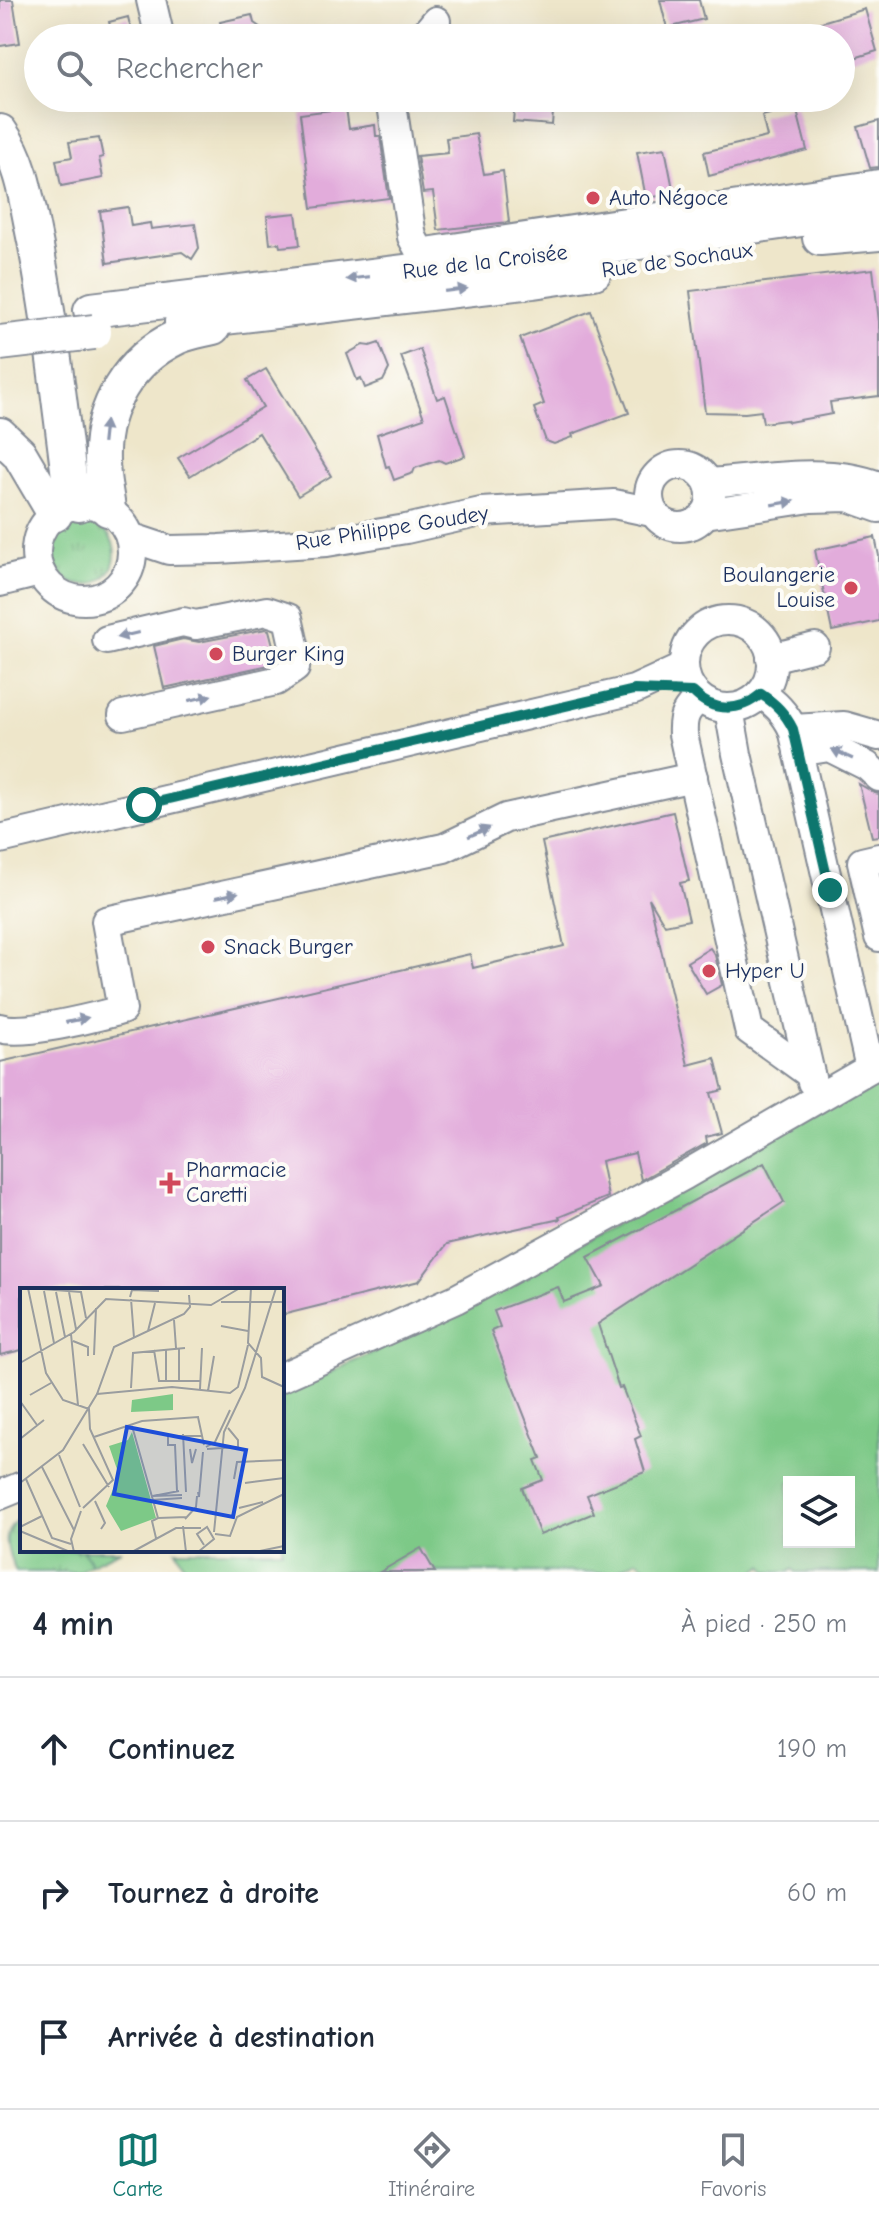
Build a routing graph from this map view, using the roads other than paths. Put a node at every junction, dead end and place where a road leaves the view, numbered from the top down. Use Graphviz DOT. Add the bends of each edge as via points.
graph roads {
  1 [pos="151,0"];
  2 [pos="157,24"];
  3 [pos="393,112"];
  4 [pos="0,132"];
  5 [pos="879,184"];
  6 [pos="879,208"];
  7 [pos="879,233"];
  8 [pos="267,313"];
  9 [pos="0,321"];
  10 [pos="92,321"];
  11 [pos="0,343"];
  12 [pos="0,435"];
  13 [pos="709,483"];
  14 [pos="879,486"];
  15 [pos="651,500"];
  16 [pos="879,508"];
  17 [pos="80,509"];
  18 [pos="705,514"];
  19 [pos="130,537"];
  20 [pos="169,550"];
  21 [pos="38,561"];
  22 [pos="0,566"];
  23 [pos="129,571"];
  24 [pos="0,582"];
  25 [pos="107,640"];
  26 [pos="815,647"];
  27 [pos="771,658"];
  28 [pos="692,685"];
  29 [pos="761,694"];
  30 [pos="729,709"];
  31 [pos="123,715"];
  32 [pos="879,736"];
  33 [pos="796,740"];
  34 [pos="693,777"];
  35 [pos="879,777"];
  36 [pos="0,839"];
  37 [pos="820,847"];
  38 [pos="871,860"];
  39 [pos="879,937"];
  40 [pos="0,1028"];
  41 [pos="875,1066"];
  42 [pos="813,1086"];
  43 [pos="284,1376"];
  44 [pos="20,1487"];
  45 [pos="0,1495"];
  1 -- 2 [label="street"];
  3 -- 5 [label="street" via="412,237 426,252"];
  4 -- 17 [label="main road" via="24,185 69,477"];
  6 -- 10 [label="main road, Rue de la Croisée, one-way"];
  8 -- 7 [label="main road, Rue de Sochaux, one-way"];
  8 -- 10 [label="main road, Rue de Sochaux"];
  17 -- 8 [label="main road, one-way" via="102,460 105,419 124,380 146,356 179,336"];
  9 -- 10 [label="main road"];
  10 -- 11 [label="main road, bridge"];
  12 -- 17 [label="main road"];
  13 -- 14 [label="street" via="837,476"];
  13 -- 15 [label="street" via="691,467 671,466 654,478"];
  13 -- 18 [label="street"];
  15 -- 18 [label="street" via="663,523 678,528"];
  15 -- 20 [label="street, Rue Philippe Goudey" via="481,512 327,542"];
  18 -- 16 [label="street, one-way" via="811,498 848,497"];
  17 -- 19 [label="street" via="125,526"];
  17 -- 21 [label="street" via="45,524 38,536"];
  19 -- 20 [label="street, Rue Philippe Goudey"];
  19 -- 23 [label="street"];
  20 -- 23 [label="street, Rue Philippe Goudey"];
  21 -- 22 [label="street"];
  21 -- 23 [label="street" via="49,585 76,600 107,595"];
  21 -- 24 [label="street"];
  31 -- 25 [label="street, one-way" via="276,681 295,668 296,654 288,618 267,611 196,625 183,622"];
  26 -- 27 [label="street"];
  27 -- 28 [label="street" via="763,638 751,627 722,620 691,639 686,650"];
  27 -- 29 [label="street"];
  28 -- 30 [label="street" via="716,707"];
  28 -- 34 [label="street" via="682,718"];
  28 -- 36 [label="street" via="634,690"];
  29 -- 30 [label="street"];
  29 -- 33 [label="street" via="786,714"];
  30 -- 42 [label="street"];
  32 -- 33 [label="street" via="844,726"];
  35 -- 33 [label="street, one-way" via="829,747"];
  33 -- 37 [label="street"];
  40 -- 34 [label="street, one-way" via="73,1022 122,1010 106,921 444,848 506,818"];
  34 -- 42 [label="street" via="749,1030"];
  37 -- 38 [label="street" via="841,859"];
  37 -- 41 [label="street"];
  38 -- 39 [label="street"];
  41 -- 42 [label="street"];
  42 -- 43 [label="street" via="685,1175 456,1299"];
  44 -- 45 [label="street"];
}
